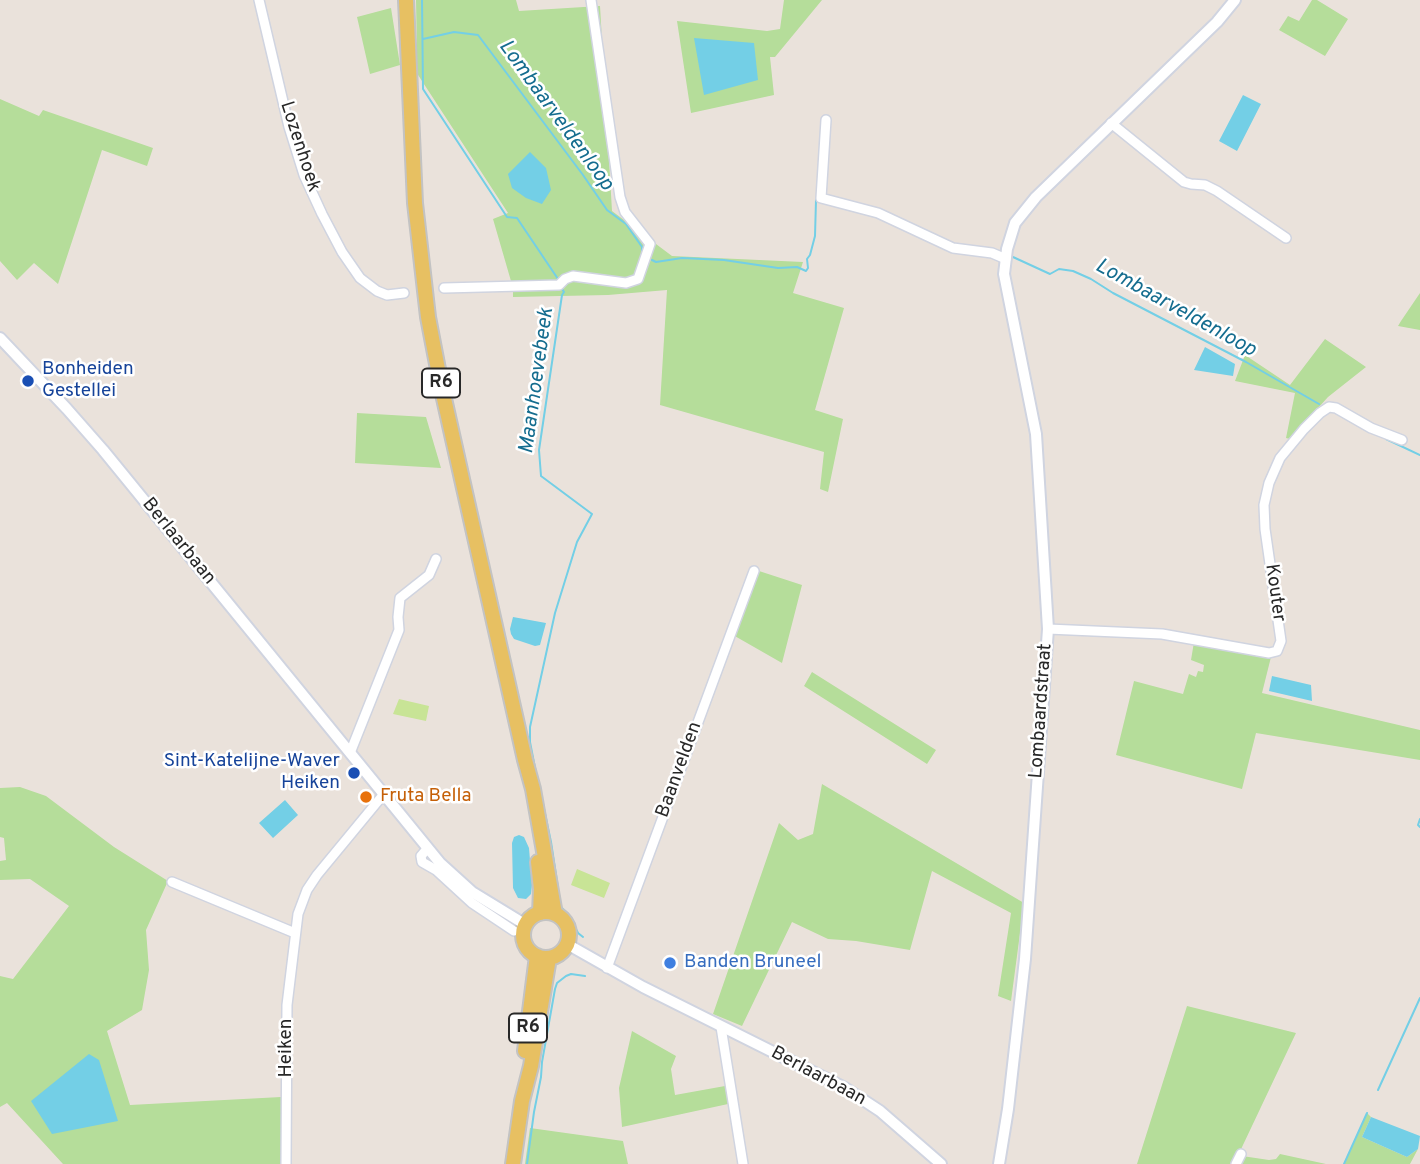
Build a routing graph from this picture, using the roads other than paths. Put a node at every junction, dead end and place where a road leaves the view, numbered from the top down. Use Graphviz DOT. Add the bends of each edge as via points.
graph roads {
  1 [pos="259,0"];
  2 [pos="406,0"];
  3 [pos="591,0"];
  4 [pos="1232,2"];
  5 [pos="826,120"];
  6 [pos="1111,123"];
  7 [pos="1286,238"];
  8 [pos="1006,259"];
  9 [pos="444,288"];
  10 [pos="404,293"];
  11 [pos="3,346"];
  12 [pos="1402,440"];
  13 [pos="436,559"];
  14 [pos="754,571"];
  15 [pos="1048,629"];
  16 [pos="350,753"];
  17 [pos="383,795"];
  18 [pos="172,882"];
  19 [pos="548,914"];
  20 [pos="520,928"];
  21 [pos="295,933"];
  22 [pos="567,944"];
  23 [pos="543,957"];
  24 [pos="607,968"];
  25 [pos="721,1027"];
  26 [pos="1241,1154"];
  27 [pos="286,1164"];
  28 [pos="513,1164"];
  29 [pos="743,1164"];
  30 [pos="941,1164"];
  31 [pos="999,1164"];
  32 [pos="1236,1164"];
  1 -- 10 [label="street, Lozenhoek" via="289,127 322,214 360,278 387,295"];
  2 -- 19 [label="main road, R6" via="411,151 428,317 533,789"];
  3 -- 9 [label="street" via="620,197 625,212 650,244 638,279 626,283 573,276 559,285"];
  4 -- 6 [label="street, Lombaardstraat" via="1217,22"];
  5 -- 8 [label="street" via="821,198 878,213 953,248"];
  6 -- 7 [label="street" via="1184,182 1206,184"];
  6 -- 8 [label="street, Lombaardstraat" via="1015,223"];
  8 -- 15 [label="street, Lombaardstraat" via="1004,274 1036,434"];
  11 -- 16 [label="street, Berlaarbaan" via="104,451"];
  12 -- 15 [label="street, Kouter" via="1329,407 1280,458 1264,505 1281,642 1277,651 1162,635"];
  13 -- 16 [label="street" via="429,575 400,598 399,630"];
  14 -- 24 [label="street, Baanvelden"];
  15 -- 31 [label="street, Lombaardstraat" via="1025,959"];
  16 -- 17 [label="street, Berlaarbaan"];
  17 -- 20 [label="street, Berlaarbaan" via="447,871"];
  17 -- 21 [label="street, Heiken" via="307,890"];
  18 -- 21 [label="street"];
  19 -- 20 [label="main road" via="530,918"];
  19 -- 22 [label="main road, R6" via="567,926"];
  20 -- 23 [label="main road" via="530,951"];
  21 -- 27 [label="street, Heiken" via="288,1005"];
  22 -- 23 [label="main road" via="560,954"];
  22 -- 24 [label="street, Berlaarbaan"];
  23 -- 28 [label="main road, R6" via="533,1054"];
  24 -- 25 [label="street, Berlaarbaan"];
  25 -- 29 [label="street"];
  25 -- 30 [label="street, Berlaarbaan" via="845,1088 880,1111"];
  26 -- 32 [label="street"];
}
